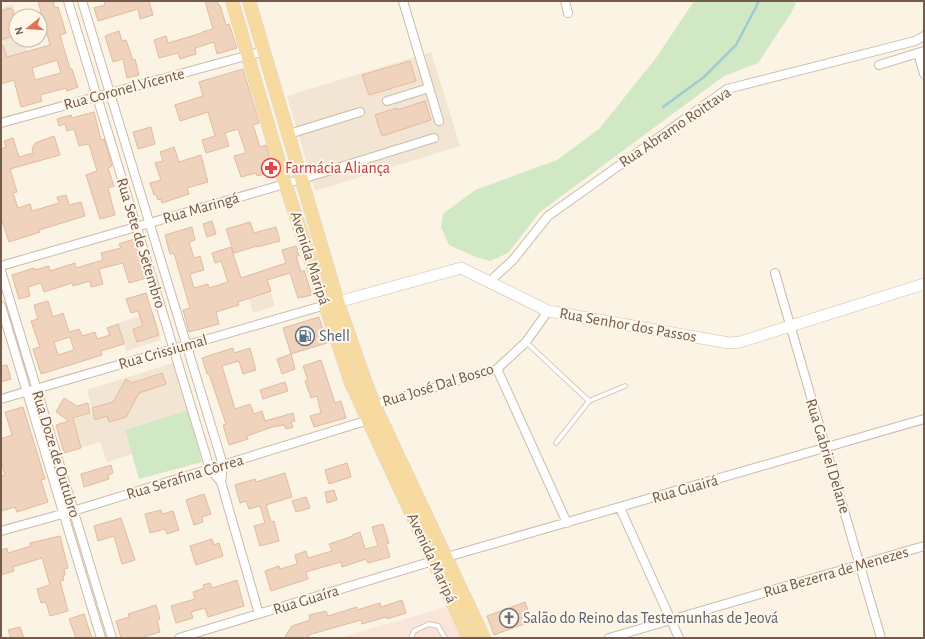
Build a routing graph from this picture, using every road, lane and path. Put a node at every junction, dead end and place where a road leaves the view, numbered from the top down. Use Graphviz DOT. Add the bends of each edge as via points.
graph roads {
  1 [pos="68,1"];
  2 [pos="82,1"];
  3 [pos="232,1"];
  4 [pos="249,1"];
  5 [pos="403,1"];
  6 [pos="565,1"];
  7 [pos="568,12"];
  8 [pos="924,36"];
  9 [pos="264,51"];
  10 [pos="921,52"];
  11 [pos="248,55"];
  12 [pos="879,65"];
  13 [pos="924,74"];
  14 [pos="429,88"];
  15 [pos="110,93"];
  16 [pos="97,97"];
  17 [pos="387,101"];
  18 [pos="360,112"];
  19 [pos="439,121"];
  20 [pos="1,123"];
  21 [pos="289,134"];
  22 [pos="434,138"];
  23 [pos="302,179"];
  24 [pos="286,183"];
  25 [pos="149,223"];
  26 [pos="136,227"];
  27 [pos="1,266"];
  28 [pos="1,271"];
  29 [pos="775,273"];
  30 [pos="489,282"];
  31 [pos="924,284"];
  32 [pos="332,303"];
  33 [pos="1,306"];
  34 [pos="548,310"];
  35 [pos="789,325"];
  36 [pos="526,342"];
  37 [pos="187,345"];
  38 [pos="173,349"];
  39 [pos="496,369"];
  40 [pos="625,386"];
  41 [pos="37,389"];
  42 [pos="27,391"];
  43 [pos="1,399"];
  44 [pos="589,401"];
  45 [pos="374,418"];
  46 [pos="924,419"];
  47 [pos="556,443"];
  48 [pos="825,448"];
  49 [pos="223,464"];
  50 [pos="210,469"];
  51 [pos="221,482"];
  52 [pos="620,508"];
  53 [pos="73,511"];
  54 [pos="63,514"];
  55 [pos="567,522"];
  56 [pos="1,531"];
  57 [pos="924,546"];
  58 [pos="439,559"];
  59 [pos="861,566"];
  60 [pos="259,614"];
  61 [pos="670,620"];
  62 [pos="101,638"];
  63 [pos="112,638"];
  64 [pos="179,638"];
  65 [pos="411,638"];
  66 [pos="445,638"];
  67 [pos="469,638"];
  68 [pos="484,638"];
  69 [pos="609,638"];
  70 [pos="679,638"];
  71 [pos="881,638"];
  1 -- 16 [label="street, Rua Sete de Setembro"];
  2 -- 15 [label="street, Rua Sete de Setembro"];
  3 -- 11 [label="main road, Avenida Maripá"];
  4 -- 9 [label="main road, Avenida Maripá"];
  5 -- 14 [label="street"];
  6 -- 7 [label="street"];
  8 -- 30 [label="street, Rua Abramo Roittava" via="915,41 726,89 548,216 513,260"];
  9 -- 11 [label="main road" via="258,57"];
  9 -- 21 [label="main road, Avenida Maripá"];
  10 -- 12 [label="street"];
  10 -- 13 [label="street"];
  11 -- 15 [label="street, Rua Coronel Vicente"];
  11 -- 24 [label="main road, Avenida Maripá"];
  14 -- 17 [label="street"];
  14 -- 19 [label="street"];
  15 -- 16 [label="street, Rua Coronel Vicente"];
  15 -- 25 [label="street, Rua Sete de Setembro"];
  16 -- 20 [label="street, Rua Coronel Vicente"];
  16 -- 26 [label="street, Rua Sete de Setembro"];
  18 -- 21 [label="street"];
  21 -- 23 [label="main road, Avenida Maripá"];
  22 -- 23 [label="street"];
  23 -- 24 [label="main road" via="290,187"];
  23 -- 32 [label="main road, Avenida Maripá"];
  24 -- 25 [label="street, Rua Maringá"];
  24 -- 32 [label="main road, Avenida Maripá"];
  25 -- 26 [label="street, Rua Maringá"];
  25 -- 37 [label="street, Rua Sete de Setembro"];
  26 -- 27 [label="street, Rua Maringá"];
  26 -- 38 [label="street, Rua Sete de Setembro"];
  28 -- 41 [label="street, Rua Doze de Outubro"];
  29 -- 35 [label="street, Rua Gabriel Delane"];
  30 -- 32 [label="street, Rua Senhor dos Passos" via="461,268"];
  30 -- 34 [label="street, Rua Senhor dos Passos"];
  31 -- 35 [label="street, Rua Senhor dos Passos"];
  32 -- 37 [label="street, Rua Crissiumal"];
  32 -- 45 [label="main road, Avenida Maripá" via="364,378"];
  33 -- 42 [label="street"];
  34 -- 35 [label="street, Rua Senhor dos Passos" via="729,343 740,342"];
  34 -- 36 [label="street, Rua José Dal Bosco"];
  35 -- 48 [label="street, Rua Gabriel Delane"];
  36 -- 39 [label="street, Rua José Dal Bosco"];
  36 -- 44 [label="lane"];
  37 -- 38 [label="street, Rua Crissiumal"];
  37 -- 49 [label="street, Rua Sete de Setembro"];
  38 -- 41 [label="street, Rua Crissiumal"];
  38 -- 50 [label="street, Rua Sete de Setembro"];
  39 -- 45 [label="street, Rua José Dal Bosco"];
  39 -- 55 [label="street"];
  40 -- 44 [label="lane"];
  41 -- 42 [label="street, Rua Crissiumal"];
  41 -- 53 [label="street, Rua Doze de Outubro"];
  42 -- 43 [label="street, Rua Crissiumal"];
  42 -- 54 [label="street"];
  44 -- 47 [label="lane"];
  45 -- 49 [label="street, Rua Serafina Côrrea"];
  45 -- 58 [label="main road, Avenida Maripá"];
  46 -- 48 [label="street, Rua Guairá"];
  48 -- 52 [label="street, Rua Guairá"];
  48 -- 59 [label="street, Rua Gabriel Delane"];
  49 -- 50 [label="street, Rua Serafina Côrrea"];
  49 -- 51 [label="street, Rua Sete de Setembro"];
  50 -- 51 [label="street, Rua Sete de Setembro"];
  50 -- 53 [label="street, Rua Serafina Côrrea"];
  51 -- 60 [label="street, Rua Sete de Setembro"];
  52 -- 55 [label="street, Rua Guairá"];
  52 -- 61 [label="street"];
  53 -- 54 [label="street, Rua Serafina Côrrea"];
  53 -- 63 [label="street, Rua Doze de Outubro"];
  54 -- 56 [label="street, Rua Serafina Côrrea"];
  54 -- 62 [label="street"];
  55 -- 58 [label="street, Rua Guairá"];
  57 -- 59 [label="street, Rua Bezerra de Menezes"];
  58 -- 60 [label="street, Rua Guaíra"];
  58 -- 67 [label="main road, Avenida Maripá"];
  58 -- 68 [label="main road, Avenida Maripá"];
  59 -- 61 [label="street, Rua Bezerra de Menezes"];
  59 -- 71 [label="street, Rua Gabriel Delane"];
  60 -- 64 [label="street, Rua Guaíra"];
  61 -- 69 [label="street, Rua Bezerra de Menezes"];
  61 -- 70 [label="street"];
  65 -- 66 [label="lane" via="414,631 428,624 438,626"];
}
